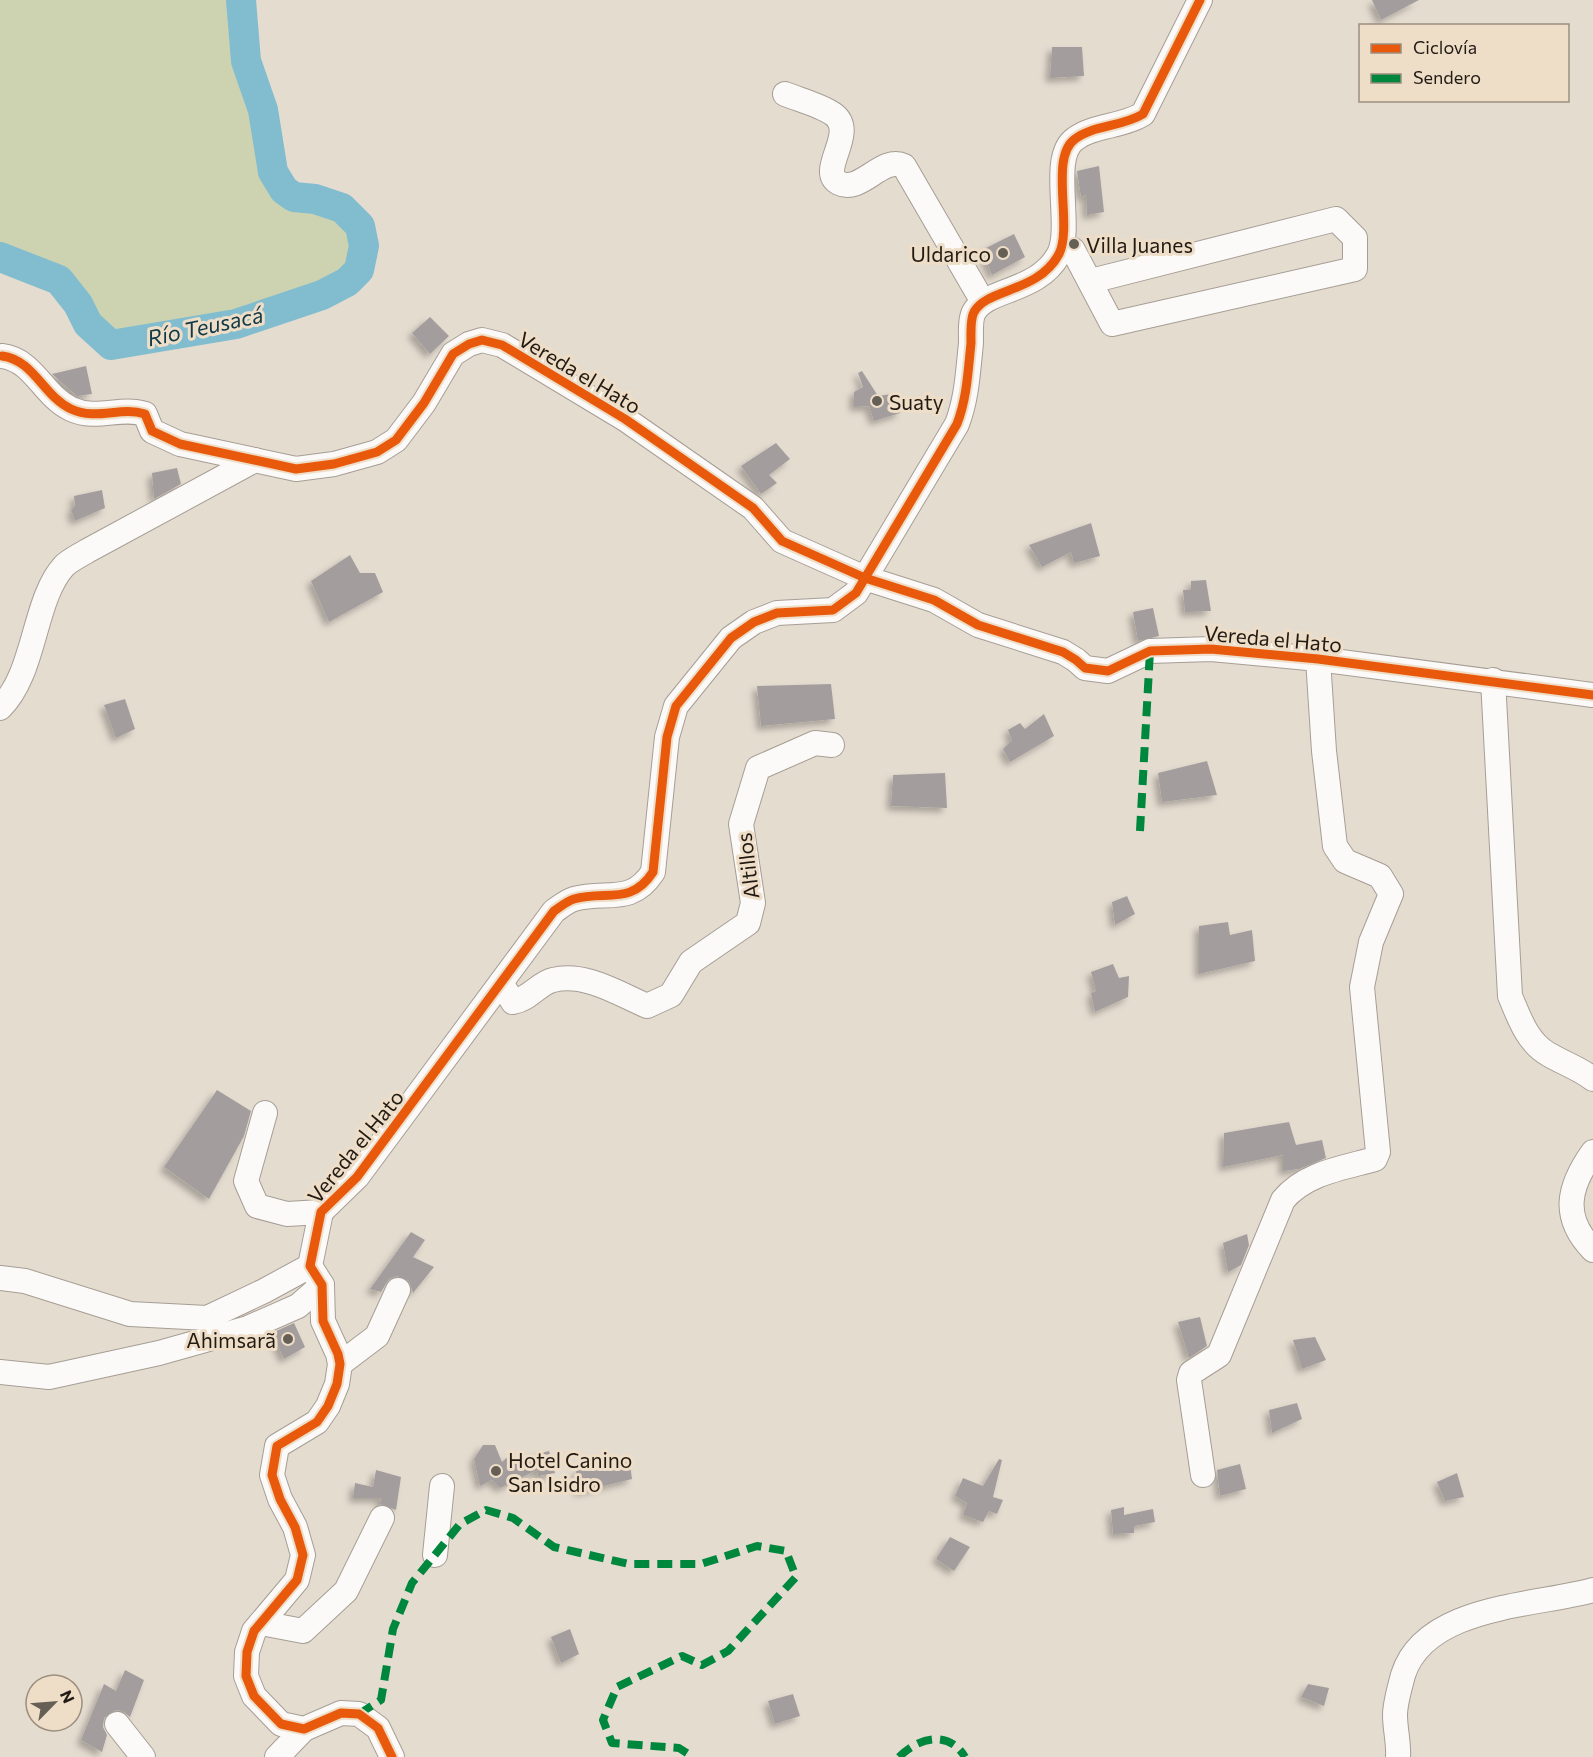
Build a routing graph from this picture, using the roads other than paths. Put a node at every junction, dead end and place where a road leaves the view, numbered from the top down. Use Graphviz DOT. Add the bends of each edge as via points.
graph roads {
  1 [pos="1195,2"];
  2 [pos="785,94"];
  3 [pos="1069,241"];
  4 [pos="1091,281"];
  5 [pos="983,302"];
  6 [pos="2,356"];
  7 [pos="255,460"];
  8 [pos="865,578"];
  9 [pos="1318,659"];
  10 [pos="1493,680"];
  11 [pos="1593,695"];
  12 [pos="0,708"];
  13 [pos="832,745"];
  14 [pos="501,983"];
  15 [pos="1593,1079"];
  16 [pos="265,1113"];
  17 [pos="1593,1152"];
  18 [pos="321,1212"];
  19 [pos="1593,1250"];
  20 [pos="316,1275"];
  21 [pos="0,1278"];
  22 [pos="398,1290"];
  23 [pos="340,1364"];
  24 [pos="0,1372"];
  25 [pos="1203,1475"];
  26 [pos="442,1486"];
  27 [pos="382,1518"];
  28 [pos="435,1555"];
  29 [pos="1593,1590"];
  30 [pos="261,1623"];
  31 [pos="117,1724"];
  32 [pos="304,1729"];
  33 [pos="143,1757"];
  34 [pos="277,1757"];
  35 [pos="392,1757"];
  36 [pos="1398,1757"];
  1 -- 3 [label="street" via="1143,114 1129,123 1073,139 1066,149"];
  2 -- 5 [label="street" via="834,115 840,122 842,135 832,165 840,184 852,184 890,164 904,166"];
  3 -- 4 [label="street"];
  3 -- 5 [label="street" via="1044,274"];
  4 -- 4 [label="street" via="1112,324 1355,268 1355,238 1336,219"];
  5 -- 8 [label="street, Vereda el Hato" via="973,313 967,386 957,424"];
  6 -- 7 [label="street, Vereda el Hato" via="26,365 49,393 69,408 98,415 130,409 145,414 152,431 180,444"];
  7 -- 8 [label="street, Vereda el Hato" via="296,469 334,464 389,446 424,403 453,354 482,340 502,345 625,418 753,508 782,541"];
  7 -- 12 [label="street" via="64,567 48,592 12,695"];
  8 -- 9 [label="street, Vereda el Hato" via="934,600 978,625 1063,652 1095,672 1108,671 1150,651 1211,649"];
  8 -- 14 [label="street, Vereda el Hato" via="848,601 832,610 777,614 754,622 731,638 676,706 667,737 653,872 645,886 633,893 573,899 554,911"];
  9 -- 10 [label="street, Vereda el Hato"];
  9 -- 25 [label="street" via="1335,846 1345,861 1380,876 1391,894 1371,942 1362,987 1378,1152 1374,1159 1316,1176 1294,1187 1283,1200 1219,1355 1191,1373"];
  10 -- 11 [label="street, Vereda el Hato"];
  10 -- 15 [label="street" via="1510,996 1531,1040 1546,1053"];
  13 -- 14 [label="street, Altillos" via="815,743 758,768 741,824 753,903 748,923 691,962 671,995 646,1006 588,980 552,980 525,1000 513,1002"];
  14 -- 18 [label="street, Vereda el Hato" via="357,1177"];
  16 -- 18 [label="street" via="246,1181 257,1206 286,1214"];
  17 -- 19 [label="street" via="1578,1174 1571,1200 1575,1225"];
  18 -- 20 [label="street, Vereda el Hato"];
  20 -- 21 [label="street" via="264,1292 207,1318 130,1314 25,1281"];
  20 -- 23 [label="street, Vereda el Hato" via="323,1321"];
  20 -- 24 [label="street" via="298,1306 248,1328 50,1377"];
  22 -- 23 [label="street" via="377,1336"];
  23 -- 30 [label="street" via="328,1406 317,1422 277,1446 272,1475 303,1555 297,1580"];
  26 -- 28 [label="street"];
  27 -- 30 [label="street" via="346,1591 303,1631"];
  29 -- 36 [label="street" via="1524,1602 1450,1624 1415,1652 1404,1673 1395,1713"];
  30 -- 32 [label="street" via="247,1652 246,1676 254,1696 281,1724"];
  31 -- 33 [label="street"];
  32 -- 34 [label="street"];
  32 -- 35 [label="street" via="341,1713 359,1714 378,1728"];
}
